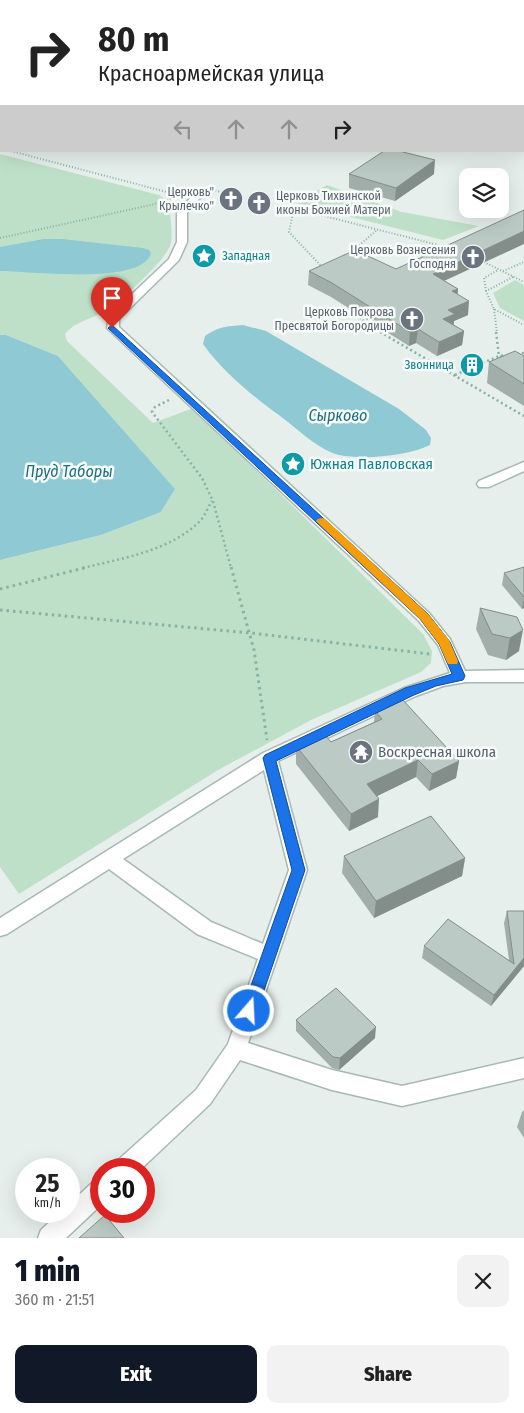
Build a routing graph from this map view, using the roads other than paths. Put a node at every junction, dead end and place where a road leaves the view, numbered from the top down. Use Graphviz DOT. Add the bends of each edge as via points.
graph roads {
  1 [pos="195,198"];
  2 [pos="524,466"];
  3 [pos="484,484"];
  4 [pos="459,676"];
  5 [pos="524,676"];
  6 [pos="269,758"];
  7 [pos="108,858"];
  8 [pos="0,928"];
  9 [pos="269,955"];
  10 [pos="236,1049"];
  11 [pos="524,1068"];
  12 [pos="137,1158"];
  13 [pos="90,1200"];
  14 [pos="49,1238"];
  1 -- 4 [label="street" via="182,213 182,242 174,260 113,318 112,328 424,617 445,642"];
  2 -- 3 [label="street"];
  4 -- 5 [label="street"];
  4 -- 6 [label="street" via="410,692"];
  6 -- 7 [label="street"];
  6 -- 9 [label="street" via="298,870"];
  7 -- 8 [label="street"];
  7 -- 9 [label="street" via="204,928"];
  9 -- 10 [label="street"];
  10 -- 11 [label="street" via="332,1080 402,1096"];
  10 -- 12 [label="street" via="203,1097"];
  13 -- 14 [label="street"];
}
